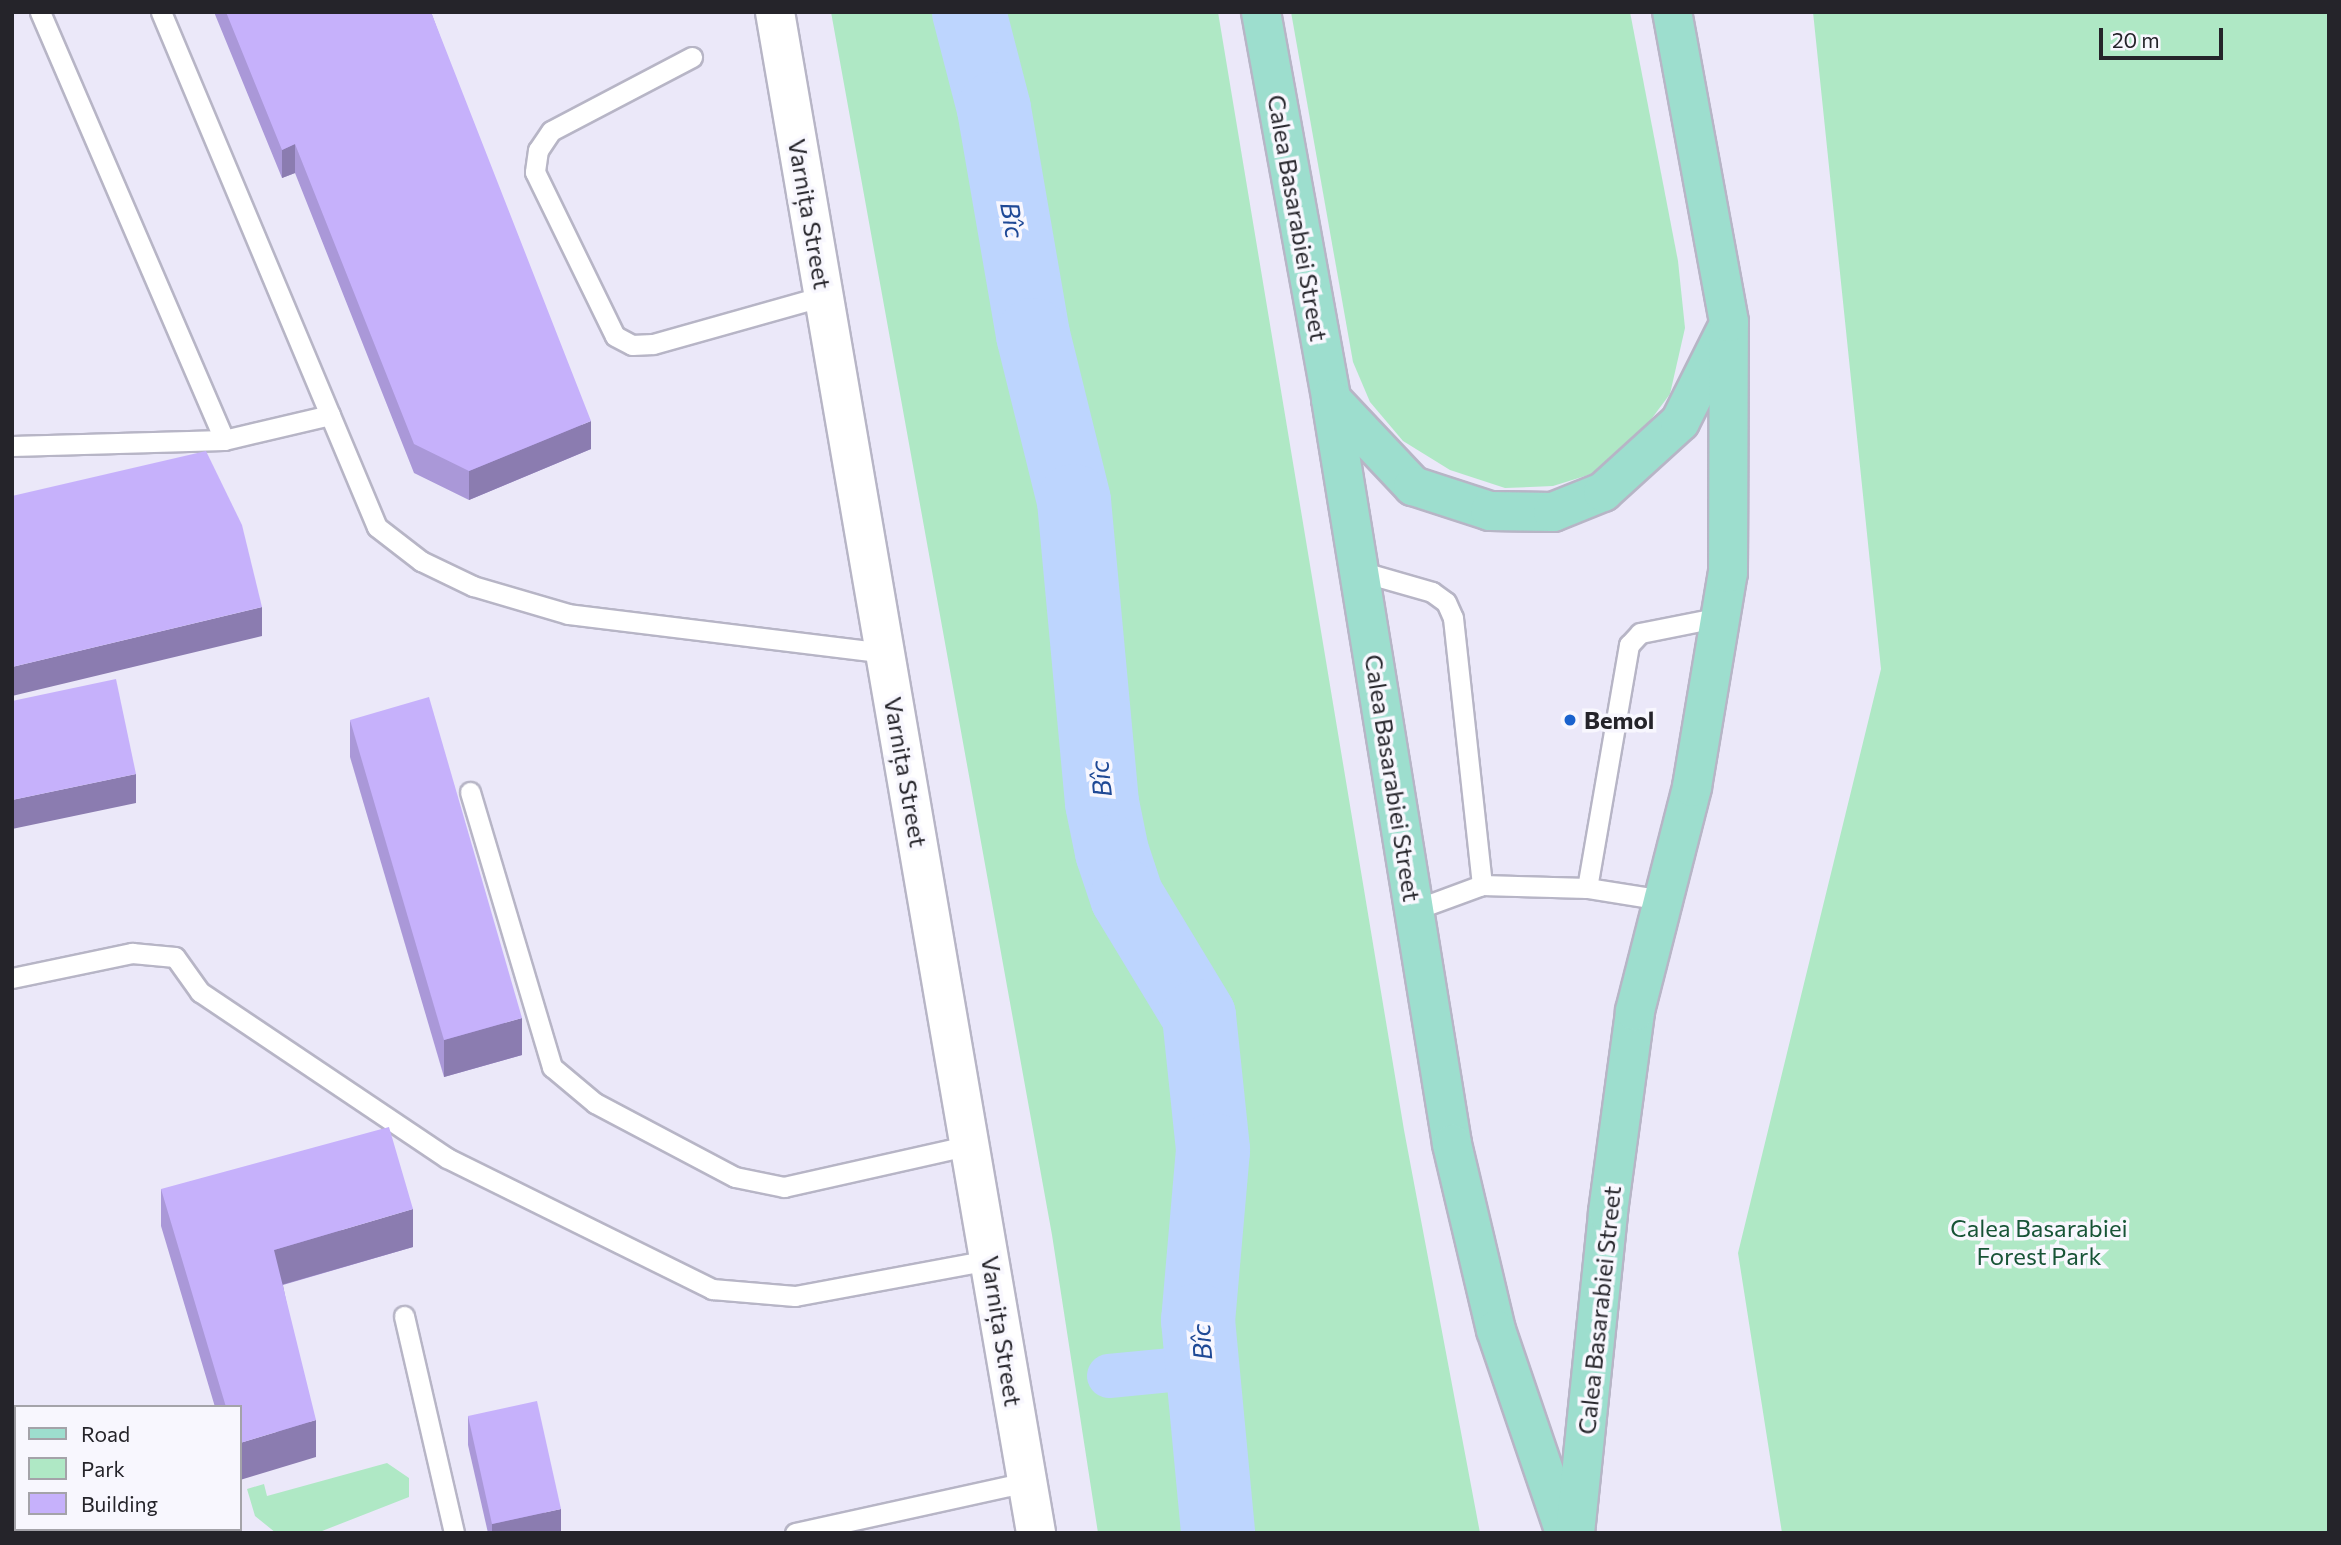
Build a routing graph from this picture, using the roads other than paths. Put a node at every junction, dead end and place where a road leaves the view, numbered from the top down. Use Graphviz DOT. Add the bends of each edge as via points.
graph roads {
  1 [pos="40,12"];
  2 [pos="161,12"];
  3 [pos="775,12"];
  4 [pos="1261,12"];
  5 [pos="1672,12"];
  6 [pos="692,57"];
  7 [pos="824,296"];
  8 [pos="1730,322"];
  9 [pos="1331,399"];
  10 [pos="330,415"];
  11 [pos="224,440"];
  12 [pos="12,446"];
  13 [pos="1359,571"];
  14 [pos="1721,617"];
  15 [pos="886,653"];
  16 [pos="470,792"];
  17 [pos="1482,885"];
  18 [pos="1587,888"];
  19 [pos="1663,900"];
  20 [pos="1414,910"];
  21 [pos="12,978"];
  22 [pos="971,1145"];
  23 [pos="990,1260"];
  24 [pos="404,1316"];
  25 [pos="1027,1482"];
  26 [pos="454,1533"];
  27 [pos="795,1533"];
  28 [pos="1035,1533"];
  29 [pos="1565,1533"];
  30 [pos="1575,1533"];
  1 -- 11 [label="lane"];
  2 -- 10 [label="lane"];
  3 -- 7 [label="street, Varnița Street"];
  4 -- 9 [label="main road, Calea Basarabiei Street"];
  5 -- 8 [label="main road, Calea Basarabiei Street"];
  6 -- 7 [label="lane" via="551,131 538,150 535,172 615,336 632,345 653,344"];
  7 -- 15 [label="street, Varnița Street"];
  8 -- 9 [label="main road" via="1680,422 1603,492 1553,512 1490,511 1413,486"];
  8 -- 14 [label="main road, Calea Basarabiei Street" via="1728,573"];
  9 -- 13 [label="main road, Calea Basarabiei Street"];
  10 -- 11 [label="lane"];
  10 -- 15 [label="lane" via="377,527 421,561 473,586 568,614"];
  11 -- 12 [label="lane"];
  13 -- 17 [label="lane" via="1432,593 1446,602 1453,618"];
  13 -- 20 [label="main road, Calea Basarabiei Street"];
  14 -- 18 [label="lane" via="1640,633 1629,645"];
  14 -- 19 [label="main road, Calea Basarabiei Street" via="1692,787"];
  15 -- 22 [label="street, Varnița Street"];
  16 -- 22 [label="lane" via="552,1067 595,1103 735,1177 784,1187"];
  17 -- 18 [label="lane"];
  17 -- 20 [label="lane"];
  18 -- 19 [label="lane"];
  19 -- 30 [label="main road, Calea Basarabiei Street" via="1635,1011 1608,1212"];
  20 -- 29 [label="main road, Calea Basarabiei Street" via="1452,1144 1496,1330"];
  21 -- 23 [label="lane" via="132,953 175,957 200,992 447,1158 712,1289 795,1296"];
  22 -- 23 [label="street, Varnița Street"];
  23 -- 25 [label="street, Varnița Street"];
  24 -- 26 [label="lane"];
  25 -- 27 [label="lane"];
  25 -- 28 [label="street, Varnița Street"];
}
